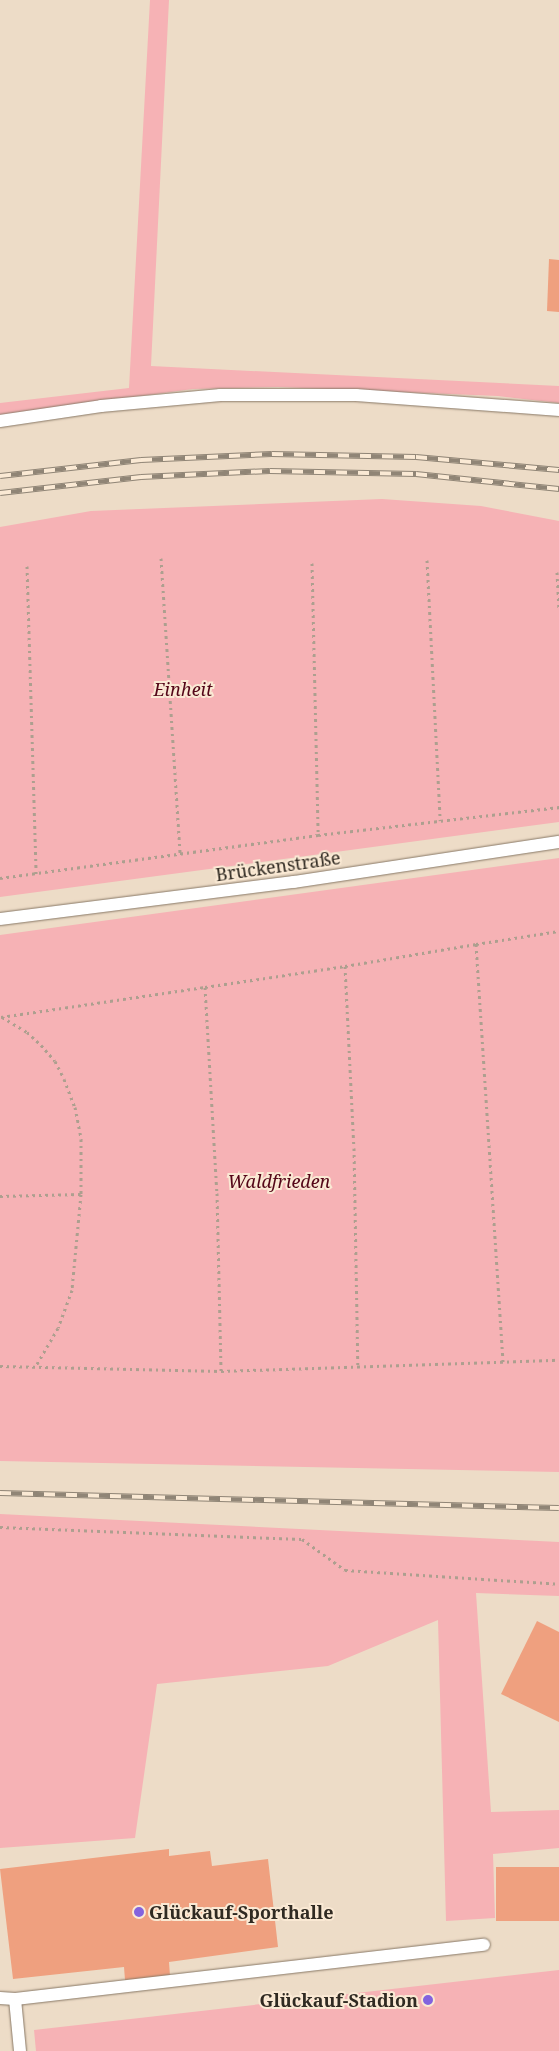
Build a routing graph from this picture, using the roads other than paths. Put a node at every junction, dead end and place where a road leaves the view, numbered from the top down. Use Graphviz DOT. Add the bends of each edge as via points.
graph roads {
  1 [pos="559,410"];
  2 [pos="0,421"];
  3 [pos="559,842"];
  4 [pos="0,919"];
  5 [pos="484,1945"];
  6 [pos="0,1998"];
  7 [pos="14,1999"];
  8 [pos="20,2051"];
  1 -- 2 [label="lane" via="356,395 220,395 101,406"];
  3 -- 4 [label="lane, Brückenstraße" via="294,882"];
  5 -- 7 [label="lane"];
  6 -- 7 [label="lane"];
  7 -- 8 [label="lane"];
}
